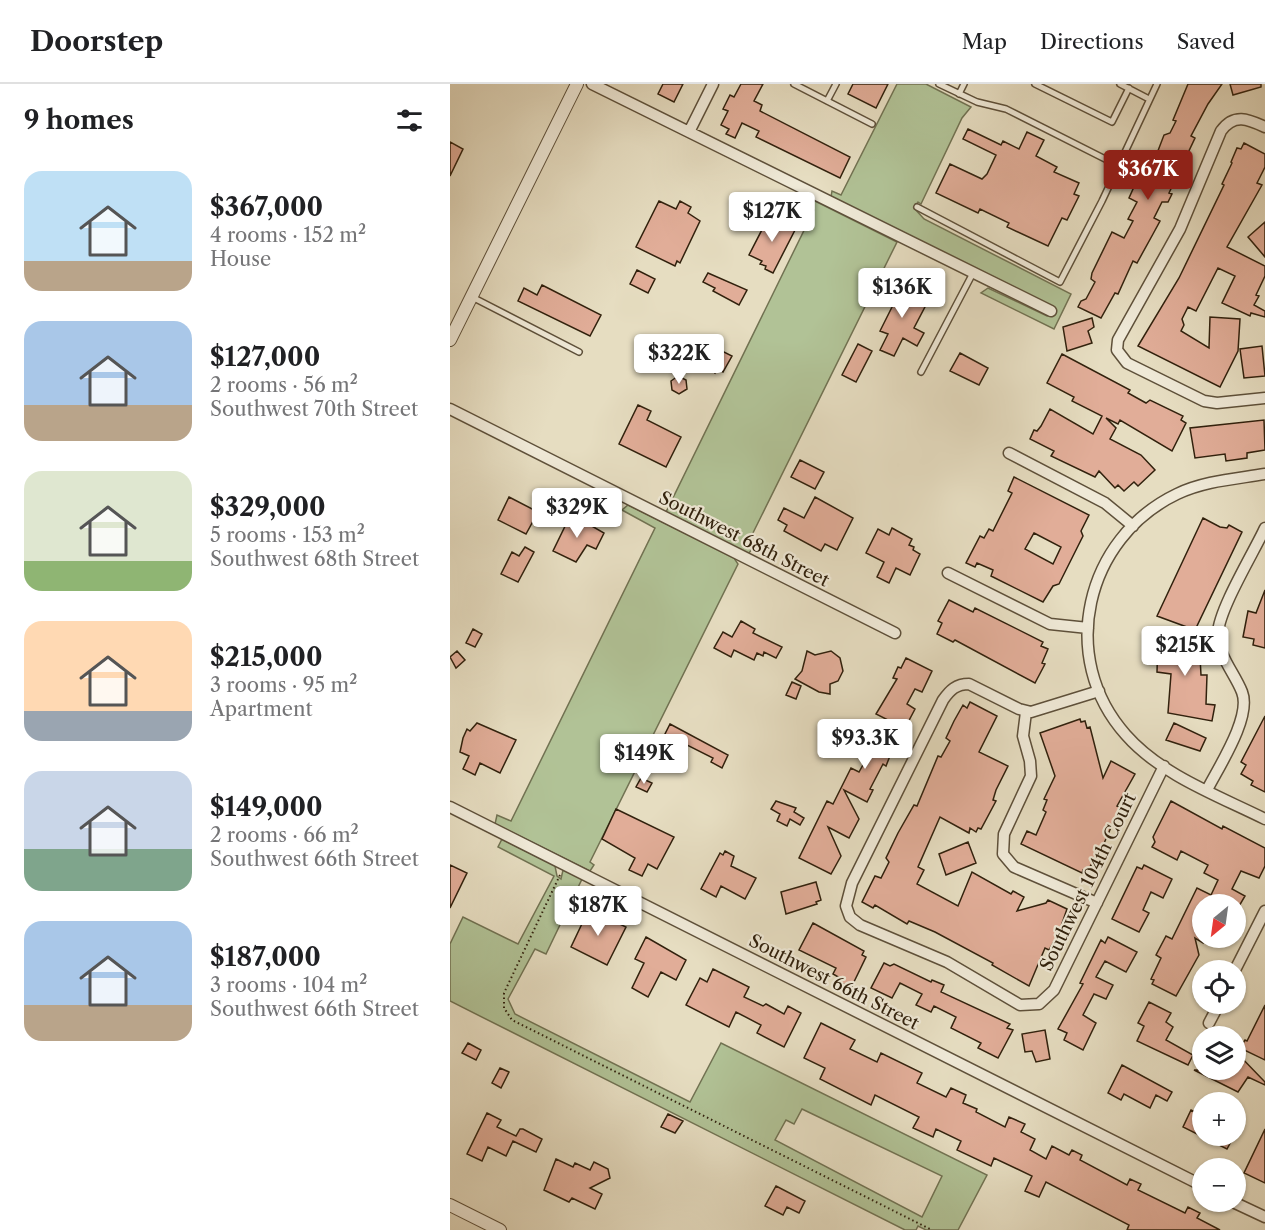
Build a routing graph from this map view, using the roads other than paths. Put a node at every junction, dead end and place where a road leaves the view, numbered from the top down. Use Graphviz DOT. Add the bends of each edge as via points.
graph roads {
  1 [pos="577,84"];
  2 [pos="592,84"];
  3 [pos="713,84"];
  4 [pos="794,84"];
  5 [pos="836,84"];
  6 [pos="939,84"];
  7 [pos="964,84"];
  8 [pos="1035,84"];
  9 [pos="1120,84"];
  10 [pos="1157,84"];
  11 [pos="1129,88"];
  12 [pos="959,94"];
  13 [pos="1149,99"];
  14 [pos="827,101"];
  15 [pos="872,124"];
  16 [pos="1265,127"];
  17 [pos="689,132"];
  18 [pos="1119,166"];
  19 [pos="917,207"];
  20 [pos="973,273"];
  21 [pos="472,297"];
  22 [pos="1051,311"];
  23 [pos="450,340"];
  24 [pos="579,352"];
  25 [pos="921,372"];
  26 [pos="1265,398"];
  27 [pos="450,409"];
  28 [pos="1008,453"];
  29 [pos="1265,474"];
  30 [pos="1133,526"];
  31 [pos="1265,528"];
  32 [pos="948,573"];
  33 [pos="1088,628"];
  34 [pos="895,633"];
  35 [pos="1099,691"];
  36 [pos="1026,712"];
  37 [pos="1164,766"];
  38 [pos="1207,790"];
  39 [pos="450,807"];
  40 [pos="1265,819"];
  41 [pos="1097,903"];
  42 [pos="1265,911"];
  43 [pos="1240,960"];
  44 [pos="1214,1014"];
  45 [pos="1209,1023"];
  46 [pos="1192,1180"];
  47 [pos="450,1205"];
  48 [pos="1246,1208"];
  49 [pos="1265,1217"];
  50 [pos="500,1230"];
  1 -- 21 [label="street"];
  2 -- 17 [label="street"];
  3 -- 17 [label="street"];
  4 -- 14 [label="lane"];
  5 -- 14 [label="lane"];
  6 -- 12 [label="lane"];
  7 -- 12 [label="lane"];
  8 -- 11 [label="lane" via="1112,122"];
  9 -- 11 [label="lane"];
  10 -- 13 [label="lane"];
  11 -- 13 [label="lane"];
  12 -- 18 [label="lane" via="1006,109"];
  13 -- 18 [label="lane"];
  14 -- 15 [label="lane"];
  16 -- 26 [label="street" via="1237,118 1221,130 1184,222 1127,319 1117,345 1127,363 1198,399 1217,403"];
  17 -- 20 [label="street"];
  18 -- 19 [label="lane" via="1060,282"];
  20 -- 22 [label="street"];
  20 -- 25 [label="lane"];
  21 -- 23 [label="street"];
  21 -- 24 [label="lane"];
  27 -- 34 [label="street, Southwest 68th Street"];
  28 -- 30 [label="street" via="1105,503"];
  29 -- 30 [label="street" via="1177,494"];
  30 -- 33 [label="street" via="1099,574 1090,602"];
  31 -- 38 [label="street" via="1219,623 1220,648 1244,703 1235,733"];
  32 -- 33 [label="street" via="1050,624"];
  33 -- 35 [label="street" via="1089,657"];
  35 -- 36 [label="street"];
  35 -- 37 [label="street" via="1125,734"];
  36 -- 41 [label="street" via="1023,736 1031,776 1004,834 1003,854 1014,867"];
  36 -- 41 [label="street, Southwest 104th Court" via="977,687 961,684 951,690 849,890 847,912 867,929 947,962 1020,1005 1034,1006 1054,990"];
  37 -- 38 [label="street"];
  37 -- 41 [label="street, Southwest 104th Court"];
  38 -- 40 [label="street"];
  39 -- 46 [label="street, Southwest 66th Street"];
  42 -- 43 [label="street"];
  44 -- 45 [label="street"];
  47 -- 50 [label="street"];
  48 -- 49 [label="street"];
}
